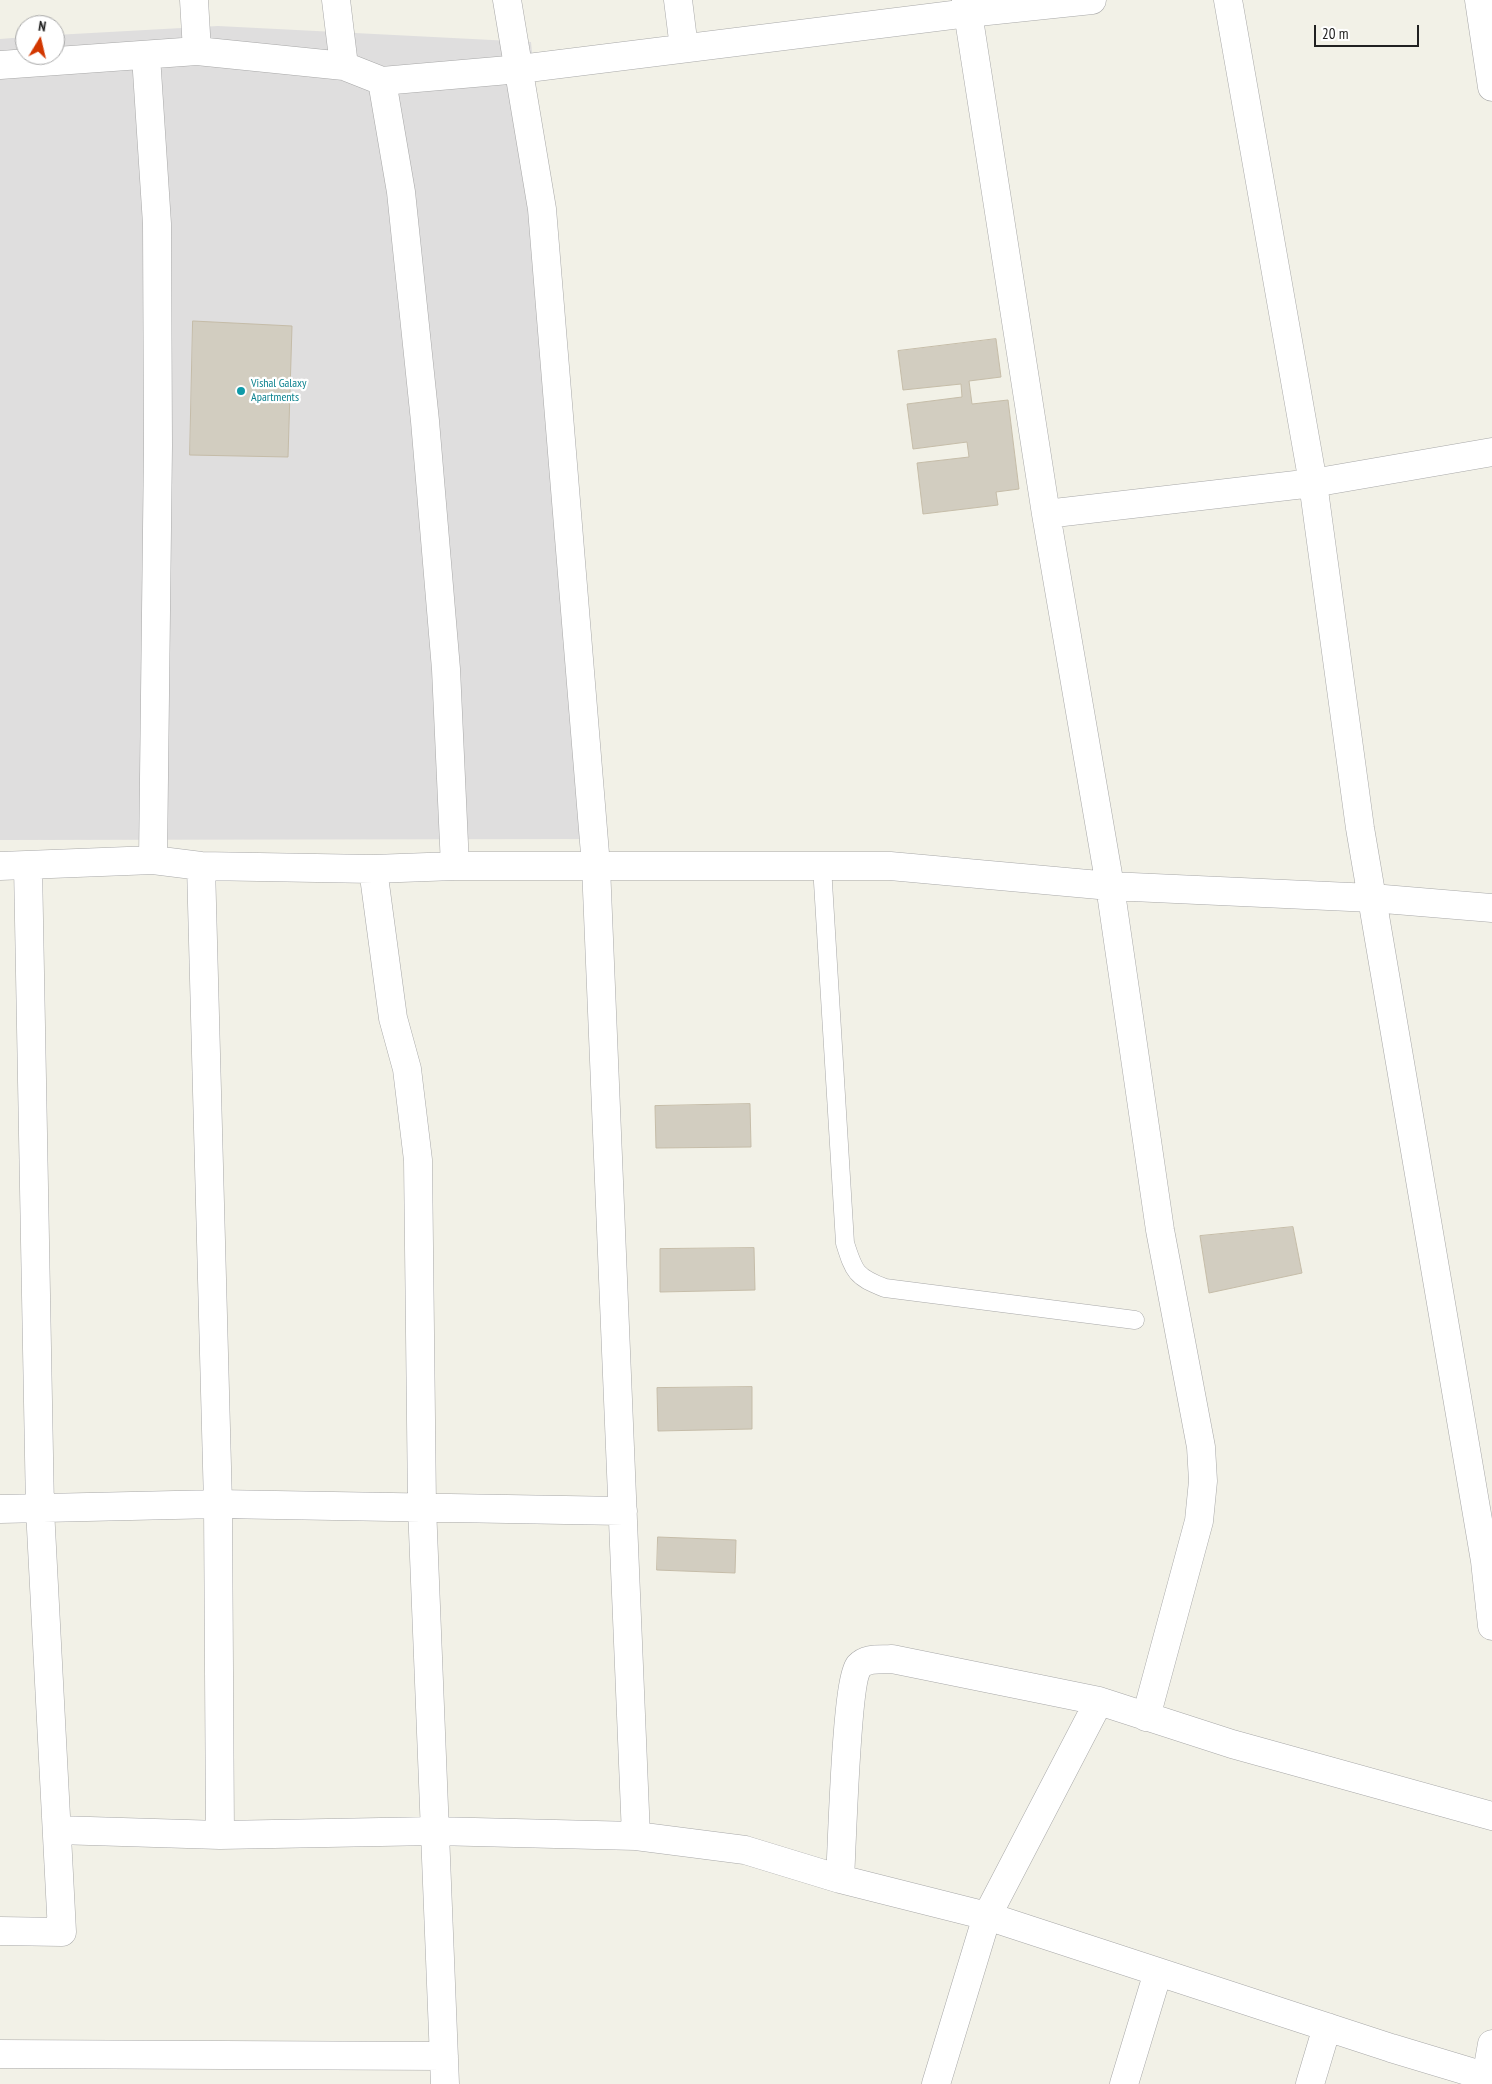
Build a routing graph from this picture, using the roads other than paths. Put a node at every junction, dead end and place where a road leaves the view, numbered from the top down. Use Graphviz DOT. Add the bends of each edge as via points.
graph roads {
  1 [pos="194,0"];
  2 [pos="336,0"];
  3 [pos="507,0"];
  4 [pos="678,0"];
  5 [pos="1092,0"];
  6 [pos="1228,0"];
  7 [pos="1479,0"];
  8 [pos="967,6"];
  9 [pos="684,48"];
  10 [pos="197,51"];
  11 [pos="146,56"];
  12 [pos="0,65"];
  13 [pos="344,66"];
  14 [pos="520,69"];
  15 [pos="382,82"];
  16 [pos="1492,87"];
  17 [pos="1492,452"];
  18 [pos="1313,483"];
  19 [pos="1046,514"];
  20 [pos="153,860"];
  21 [pos="0,866"];
  22 [pos="28,866"];
  23 [pos="201,866"];
  24 [pos="455,866"];
  25 [pos="596,866"];
  26 [pos="822,866"];
  27 [pos="373,869"];
  28 [pos="1110,886"];
  29 [pos="1372,898"];
  30 [pos="1492,908"];
  31 [pos="1135,1320"];
  32 [pos="218,1504"];
  33 [pos="422,1506"];
  34 [pos="0,1508"];
  35 [pos="40,1509"];
  36 [pos="623,1511"];
  37 [pos="1492,1626"];
  38 [pos="1099,1701"];
  39 [pos="1146,1717"];
  40 [pos="1492,1816"];
  41 [pos="57,1830"];
  42 [pos="434,1831"];
  43 [pos="220,1835"];
  44 [pos="636,1836"];
  45 [pos="840,1879"];
  46 [pos="987,1916"];
  47 [pos="0,1931"];
  48 [pos="1158,1972"];
  49 [pos="1327,2027"];
  50 [pos="1492,2044"];
  51 [pos="0,2054"];
  52 [pos="444,2056"];
  53 [pos="1486,2081"];
  54 [pos="445,2084"];
  55 [pos="936,2084"];
  56 [pos="1124,2084"];
  57 [pos="1310,2084"];
  1 -- 10 [label="street"];
  2 -- 13 [label="street"];
  3 -- 14 [label="street"];
  4 -- 9 [label="street"];
  5 -- 8 [label="street"];
  6 -- 18 [label="street"];
  7 -- 16 [label="street"];
  8 -- 9 [label="street"];
  8 -- 19 [label="street"];
  9 -- 14 [label="street"];
  10 -- 11 [label="street"];
  10 -- 13 [label="street"];
  11 -- 12 [label="street"];
  11 -- 20 [label="street" via="157,224"];
  13 -- 15 [label="street"];
  14 -- 15 [label="street"];
  14 -- 25 [label="street" via="542,209"];
  15 -- 24 [label="street" via="401,192 425,420 446,669"];
  17 -- 18 [label="street"];
  18 -- 19 [label="street"];
  18 -- 29 [label="street"];
  19 -- 28 [label="street"];
  20 -- 22 [label="street"];
  20 -- 23 [label="street"];
  21 -- 22 [label="street"];
  22 -- 35 [label="street"];
  23 -- 27 [label="street"];
  23 -- 32 [label="street"];
  24 -- 25 [label="street"];
  24 -- 27 [label="street"];
  25 -- 26 [label="street"];
  25 -- 36 [label="street"];
  26 -- 28 [label="street" via="890,866"];
  26 -- 31 [label="lane" via="845,1243 852,1267 864,1281 885,1288"];
  27 -- 33 [label="street" via="393,1018 407,1069 418,1160"];
  28 -- 29 [label="street"];
  28 -- 39 [label="street" via="1160,1230 1201,1446 1199,1521"];
  29 -- 30 [label="street"];
  29 -- 37 [label="street" via="1486,1561"];
  32 -- 33 [label="street"];
  32 -- 35 [label="street"];
  32 -- 43 [label="street"];
  33 -- 36 [label="street"];
  33 -- 42 [label="street"];
  34 -- 35 [label="street"];
  35 -- 41 [label="street"];
  36 -- 44 [label="street"];
  38 -- 39 [label="street"];
  38 -- 45 [label="street" via="892,1660 868,1660 858,1667 850,1711"];
  38 -- 46 [label="street"];
  39 -- 40 [label="street"];
  41 -- 43 [label="street"];
  41 -- 47 [label="street" via="62,1932"];
  42 -- 43 [label="street"];
  42 -- 44 [label="street"];
  42 -- 52 [label="street"];
  44 -- 45 [label="street" via="745,1850"];
  45 -- 46 [label="street"];
  46 -- 48 [label="street"];
  46 -- 55 [label="street"];
  48 -- 49 [label="street"];
  48 -- 56 [label="street"];
  49 -- 53 [label="street"];
  49 -- 57 [label="street"];
  50 -- 53 [label="street"];
  51 -- 52 [label="street"];
  52 -- 54 [label="street"];
}
